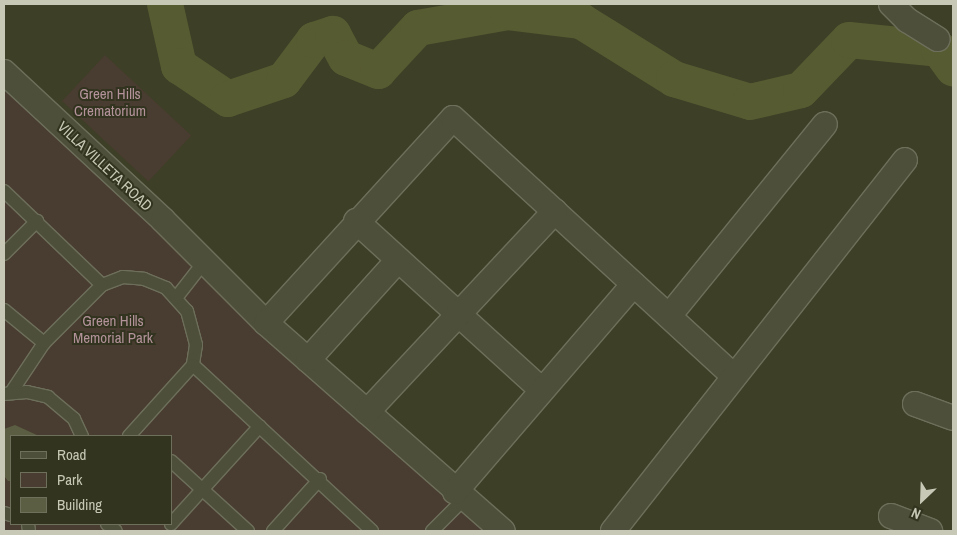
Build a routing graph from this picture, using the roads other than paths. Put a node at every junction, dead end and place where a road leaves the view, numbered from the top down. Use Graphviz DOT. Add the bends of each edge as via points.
graph roads {
  1 [pos="891,4"];
  2 [pos="937,39"];
  3 [pos="4,72"];
  4 [pos="824,124"];
  5 [pos="905,160"];
  6 [pos="4,191"];
  7 [pos="555,210"];
  8 [pos="36,221"];
  9 [pos="356,221"];
  10 [pos="4,254"];
  11 [pos="398,260"];
  12 [pos="204,262"];
  13 [pos="634,284"];
  14 [pos="102,285"];
  15 [pos="176,298"];
  16 [pos="4,310"];
  17 [pos="458,315"];
  18 [pos="669,316"];
  19 [pos="266,322"];
  20 [pos="44,343"];
  21 [pos="308,360"];
  22 [pos="193,365"];
  23 [pos="732,375"];
  24 [pos="542,390"];
  25 [pos="8,393"];
  26 [pos="915,404"];
  27 [pos="367,412"];
  28 [pos="953,418"];
  29 [pos="260,426"];
  30 [pos="136,434"];
  31 [pos="82,435"];
  32 [pos="172,462"];
  33 [pos="320,479"];
  34 [pos="203,488"];
  35 [pos="460,495"];
  36 [pos="891,516"];
  37 [pos="172,523"];
  38 [pos="248,531"];
  39 [pos="273,531"];
  40 [pos="372,531"];
  41 [pos="432,531"];
  42 [pos="503,531"];
  43 [pos="613,531"];
  44 [pos="930,531"];
  1 -- 2 [label="street" via="907,20"];
  3 -- 12 [label="street, VILLA VILLETA ROAD"];
  4 -- 18 [label="street"];
  5 -- 23 [label="street"];
  6 -- 8 [label="lane"];
  7 -- 9 [label="street" via="453,118"];
  7 -- 13 [label="street"];
  7 -- 17 [label="street"];
  8 -- 10 [label="lane"];
  8 -- 14 [label="lane"];
  9 -- 11 [label="street"];
  9 -- 19 [label="street"];
  11 -- 17 [label="street"];
  11 -- 21 [label="street"];
  12 -- 15 [label="lane"];
  12 -- 19 [label="street, VILLA VILLETA ROAD"];
  13 -- 18 [label="street"];
  13 -- 24 [label="street"];
  14 -- 15 [label="lane" via="123,277 144,278 166,288"];
  14 -- 20 [label="lane"];
  15 -- 22 [label="lane" via="193,326"];
  16 -- 20 [label="lane"];
  17 -- 24 [label="street"];
  17 -- 27 [label="street"];
  18 -- 23 [label="street"];
  19 -- 21 [label="street, VILLA VILLETA ROAD"];
  20 -- 25 [label="lane"];
  21 -- 27 [label="street, VILLA VILLETA ROAD"];
  22 -- 29 [label="lane"];
  22 -- 30 [label="lane"];
  23 -- 43 [label="street"];
  24 -- 35 [label="street"];
  25 -- 31 [label="lane" via="27,392 58,403 74,419"];
  26 -- 28 [label="street"];
  27 -- 35 [label="street, VILLA VILLETA ROAD"];
  29 -- 33 [label="lane"];
  29 -- 34 [label="lane"];
  32 -- 34 [label="lane"];
  33 -- 39 [label="lane"];
  33 -- 40 [label="lane"];
  34 -- 37 [label="lane"];
  34 -- 38 [label="lane"];
  35 -- 41 [label="lane"];
  35 -- 42 [label="street, VILLA VILLETA ROAD"];
  36 -- 44 [label="street"];
}
